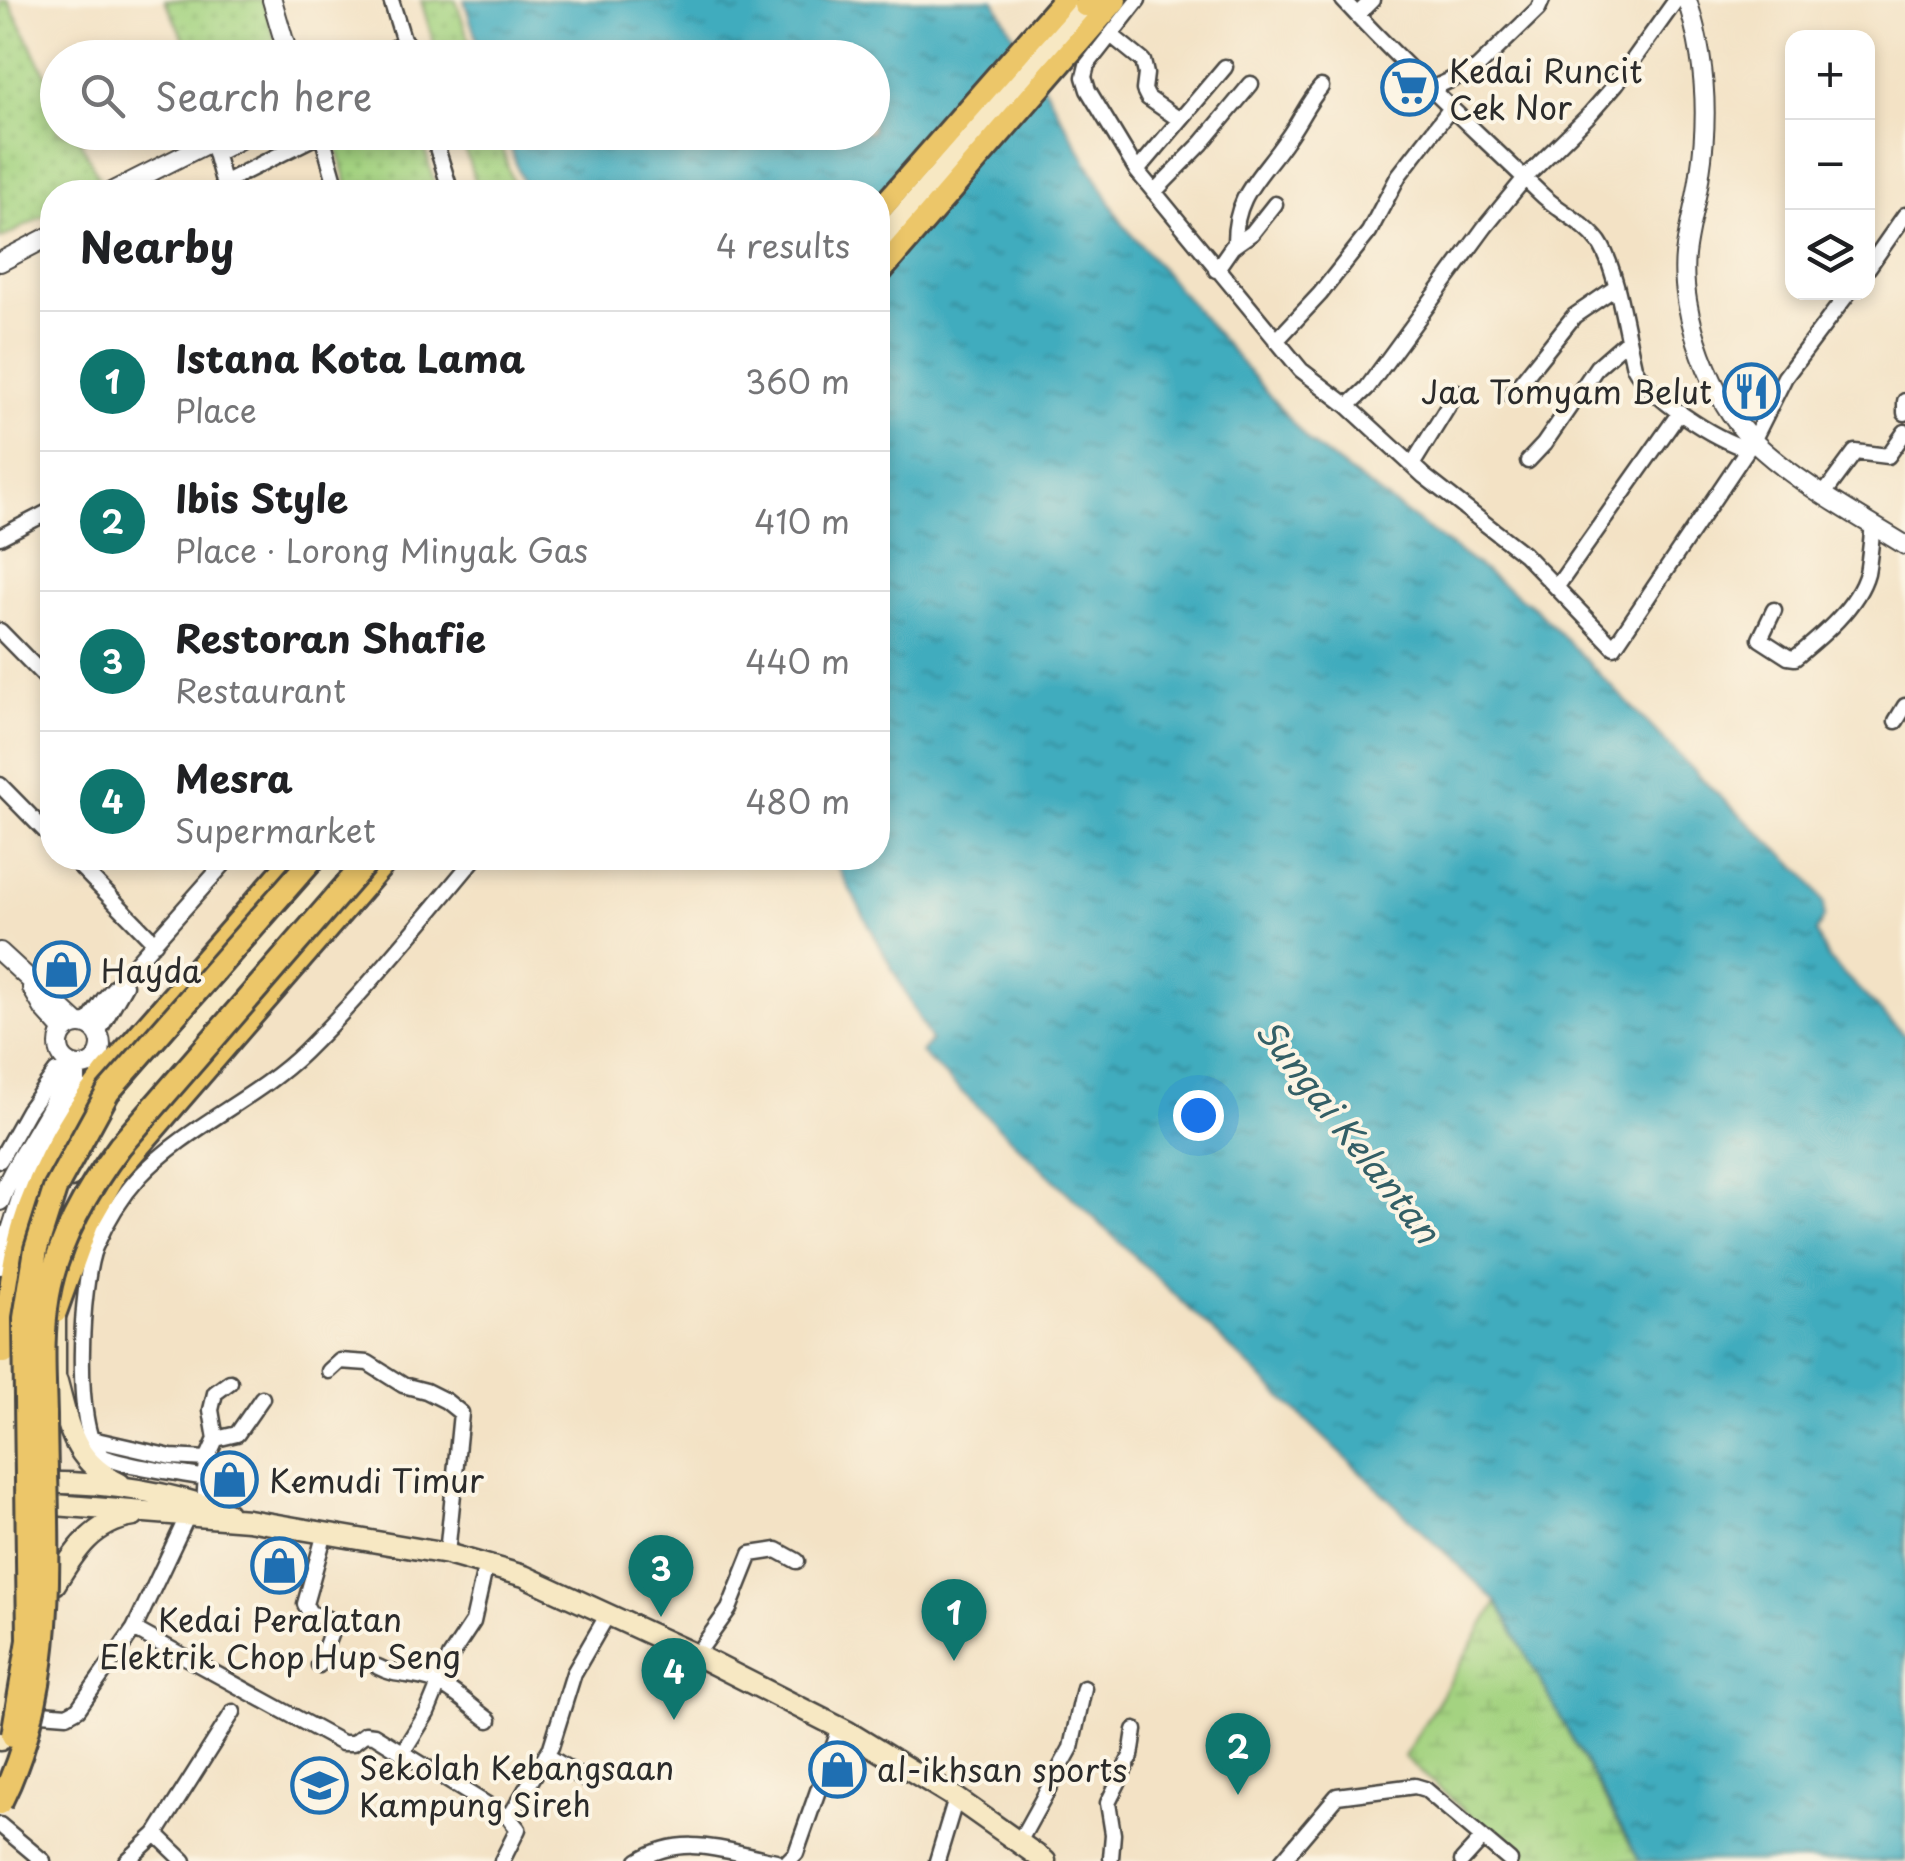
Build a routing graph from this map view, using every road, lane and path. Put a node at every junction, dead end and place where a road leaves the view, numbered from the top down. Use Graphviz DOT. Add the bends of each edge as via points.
graph roads {
  1 [pos="272,0"];
  2 [pos="285,0"];
  3 [pos="391,0"];
  4 [pos="1115,0"];
  5 [pos="1138,0"];
  6 [pos="1344,0"];
  7 [pos="1372,0"];
  8 [pos="1542,0"];
  9 [pos="1676,0"];
  10 [pos="1687,0"];
  11 [pos="1075,12"];
  12 [pos="1357,15"];
  13 [pos="1110,35"];
  14 [pos="284,40"];
  15 [pos="296,40"];
  16 [pos="402,40"];
  17 [pos="1225,67"];
  18 [pos="1250,84"];
  19 [pos="1321,87"];
  20 [pos="1431,89"];
  21 [pos="1451,108"];
  22 [pos="1180,120"];
  23 [pos="206,150"];
  24 [pos="208,150"];
  25 [pos="214,150"];
  26 [pos="291,150"];
  27 [pos="326,150"];
  28 [pos="438,150"];
  29 [pos="1137,171"];
  30 [pos="1524,178"];
  31 [pos="138,180"];
  32 [pos="157,180"];
  33 [pos="223,180"];
  34 [pos="239,180"];
  35 [pos="335,180"];
  36 [pos="447,180"];
  37 [pos="1154,192"];
  38 [pos="890,200"];
  39 [pos="1275,204"];
  40 [pos="1905,215"];
  41 [pos="40,228"];
  42 [pos="890,230"];
  43 [pos="40,241"];
  44 [pos="1234,244"];
  45 [pos="0,249"];
  46 [pos="890,258"];
  47 [pos="1875,258"];
  48 [pos="0,262"];
  49 [pos="1216,270"];
  50 [pos="1615,288"];
  51 [pos="1843,300"];
  52 [pos="1628,340"];
  53 [pos="1276,341"];
  54 [pos="1457,392"];
  55 [pos="1510,395"];
  56 [pos="1905,401"];
  57 [pos="1348,406"];
  58 [pos="1680,412"];
  59 [pos="1905,413"];
  60 [pos="1905,432"];
  61 [pos="1750,445"];
  62 [pos="1528,462"];
  63 [pos="1412,465"];
  64 [pos="1824,494"];
  65 [pos="40,516"];
  66 [pos="1873,524"];
  67 [pos="0,537"];
  68 [pos="1905,544"];
  69 [pos="1558,586"];
  70 [pos="1774,610"];
  71 [pos="0,631"];
  72 [pos="40,672"];
  73 [pos="1905,706"];
  74 [pos="1896,721"];
  75 [pos="0,784"];
  76 [pos="40,826"];
  77 [pos="84,870"];
  78 [pos="217,870"];
  79 [pos="284,870"];
  80 [pos="302,870"];
  81 [pos="336,870"];
  82 [pos="360,870"];
  83 [pos="378,870"];
  84 [pos="465,870"];
  85 [pos="155,943"];
  86 [pos="0,952"];
  87 [pos="81,1028"];
  88 [pos="67,1067"];
  89 [pos="132,1104"];
  90 [pos="0,1160"];
  91 [pos="0,1201"];
  92 [pos="0,1265"];
  93 [pos="55,1312"];
  94 [pos="4,1352"];
  95 [pos="328,1372"];
  96 [pos="55,1376"];
  97 [pos="230,1382"];
  98 [pos="262,1398"];
  99 [pos="92,1438"];
  100 [pos="216,1439"];
  101 [pos="208,1459"];
  102 [pos="206,1478"];
  103 [pos="55,1482"];
  104 [pos="3,1484"];
  105 [pos="128,1488"];
  106 [pos="55,1505"];
  107 [pos="3,1508"];
  108 [pos="196,1511"];
  109 [pos="156,1513"];
  110 [pos="325,1534"];
  111 [pos="447,1554"];
  112 [pos="797,1561"];
  113 [pos="486,1564"];
  114 [pos="55,1584"];
  115 [pos="6,1592"];
  116 [pos="608,1614"];
  117 [pos="134,1629"];
  118 [pos="696,1655"];
  119 [pos="319,1665"];
  120 [pos="378,1666"];
  121 [pos="438,1683"];
  122 [pos="1084,1688"];
  123 [pos="234,1712"];
  124 [pos="41,1713"];
  125 [pos="489,1720"];
  126 [pos="1,1725"];
  127 [pos="840,1728"];
  128 [pos="1134,1730"];
  129 [pos="402,1753"];
  130 [pos="546,1755"];
  131 [pos="0,1772"];
  132 [pos="586,1780"];
  133 [pos="956,1798"];
  134 [pos="0,1803"];
  135 [pos="0,1814"];
  136 [pos="510,1818"];
  137 [pos="0,1825"];
  138 [pos="156,1834"];
  139 [pos="1483,1838"];
  140 [pos="1019,1842"];
  141 [pos="1111,1858"];
  142 [pos="44,1861"];
  143 [pos="127,1861"];
  144 [pos="184,1861"];
  145 [pos="502,1861"];
  146 [pos="638,1861"];
  147 [pos="776,1861"];
  148 [pos="788,1861"];
  149 [pos="937,1861"];
  150 [pos="1045,1861"];
  151 [pos="1282,1861"];
  152 [pos="1462,1861"];
  153 [pos="1510,1861"];
  1 -- 14 [label="street"];
  2 -- 15 [label="street"];
  3 -- 16 [label="street"];
  4 -- 11 [label="highway"];
  5 -- 13 [label="street"];
  6 -- 12 [label="street"];
  7 -- 12 [label="street"];
  8 -- 20 [label="street" via="1477,68"];
  9 -- 30 [label="street" via="1598,105"];
  10 -- 61 [label="street" via="1702,56 1704,138 1685,292 1704,359"];
  11 -- 38 [label="highway"];
  11 -- 42 [label="main road"];
  11 -- 46 [label="highway"];
  12 -- 20 [label="street"];
  13 -- 22 [label="street" via="1142,62 1148,98"];
  13 -- 29 [label="street" via="1087,65 1085,82"];
  17 -- 22 [label="street"];
  18 -- 37 [label="street"];
  19 -- 44 [label="street" via="1244,193"];
  20 -- 21 [label="street"];
  21 -- 30 [label="street"];
  21 -- 53 [label="street" via="1399,175 1370,232"];
  22 -- 29 [label="street"];
  23 -- 31 [label="street"];
  24 -- 32 [label="street"];
  25 -- 33 [label="street"];
  26 -- 34 [label="street"];
  27 -- 35 [label="street"];
  28 -- 36 [label="street"];
  29 -- 37 [label="street"];
  30 -- 50 [label="street" via="1599,243"];
  30 -- 57 [label="street"];
  37 -- 49 [label="street"];
  39 -- 44 [label="street" via="1251,235"];
  40 -- 47 [label="street"];
  41 -- 45 [label="street"];
  43 -- 48 [label="street"];
  44 -- 49 [label="street"];
  49 -- 53 [label="street"];
  50 -- 52 [label="street"];
  50 -- 55 [label="street" via="1574,316"];
  51 -- 61 [label="street" via="1785,377"];
  52 -- 58 [label="street" via="1640,378"];
  52 -- 62 [label="street" via="1597,367"];
  53 -- 57 [label="street"];
  54 -- 63 [label="street"];
  56 -- 59 [label="street"];
  57 -- 63 [label="street"];
  58 -- 61 [label="street"];
  58 -- 69 [label="street"];
  60 -- 64 [label="street" via="1888,456 1855,452"];
  61 -- 64 [label="street"];
  61 -- 69 [label="street" via="1614,646"];
  63 -- 69 [label="street"];
  64 -- 66 [label="street"];
  65 -- 67 [label="street"];
  66 -- 68 [label="street"];
  66 -- 70 [label="street" via="1859,592 1795,658 1760,638"];
  71 -- 72 [label="street"];
  73 -- 74 [label="street"];
  75 -- 76 [label="street"];
  77 -- 85 [label="street"];
  78 -- 85 [label="street"];
  79 -- 94 [label="highway" via="79,1110 42,1178 17,1251"];
  80 -- 131 [label="highway, bridge" via="108,1092 54,1189 25,1318 29,1640"];
  81 -- 89 [label="main road"];
  82 -- 134 [label="highway, bridge" via="120,1146 95,1179 59,1255 44,1346 47,1628 27,1740"];
  83 -- 93 [label="highway" via="132,1151 94,1210"];
  84 -- 99 [label="street" via="306,1050 165,1155 124,1196 95,1248 85,1288 82,1364"];
  85 -- 87 [label="street"];
  86 -- 87 [label="street" via="44,1009"];
  87 -- 88 [label="street" via="58,1048"];
  87 -- 88 [label="street" via="99,1054 90,1064"];
  88 -- 90 [label="street" via="28,1110"];
  88 -- 91 [label="street"];
  88 -- 92 [label="street" via="76,1092 27,1180"];
  89 -- 93 [label="main road" via="61,1235"];
  89 -- 94 [label="main road" via="66,1185 33,1252"];
  93 -- 96 [label="main road"];
  94 -- 104 [label="main road"];
  95 -- 111 [label="street" via="340,1361 365,1362 461,1414"];
  96 -- 103 [label="main road"];
  96 -- 105 [label="main road" via="82,1456"];
  97 -- 100 [label="street" via="216,1392 211,1410"];
  98 -- 100 [label="street" via="238,1434"];
  99 -- 101 [label="street"];
  99 -- 102 [label="street" via="107,1458"];
  100 -- 101 [label="street"];
  101 -- 102 [label="street"];
  102 -- 108 [label="street"];
  103 -- 104 [label="main road"];
  103 -- 105 [label="main road"];
  103 -- 106 [label="main road"];
  104 -- 107 [label="main road"];
  105 -- 108 [label="main road"];
  106 -- 107 [label="main road"];
  106 -- 109 [label="main road"];
  106 -- 114 [label="main road"];
  107 -- 115 [label="main road"];
  108 -- 109 [label="main road"];
  108 -- 110 [label="main road"];
  108 -- 117 [label="street"];
  109 -- 114 [label="main road" via="121,1518 90,1534"];
  110 -- 111 [label="main road"];
  110 -- 119 [label="street" via="305,1604 332,1627"];
  111 -- 113 [label="main road"];
  112 -- 118 [label="street" via="777,1550 751,1554 729,1609"];
  113 -- 116 [label="main road"];
  113 -- 121 [label="street" via="473,1622"];
  114 -- 115 [label="main road" via="48,1559 30,1552 15,1563"];
  114 -- 124 [label="main road" via="54,1642"];
  115 -- 126 [label="main road"];
  116 -- 118 [label="main road"];
  116 -- 130 [label="street" via="574,1672"];
  117 -- 124 [label="street" via="74,1712"];
  117 -- 129 [label="street" via="342,1743 369,1733"];
  118 -- 127 [label="main road"];
  120 -- 121 [label="street"];
  121 -- 125 [label="street"];
  121 -- 129 [label="street"];
  122 -- 140 [label="street" via="1071,1748"];
  123 -- 138 [label="street"];
  124 -- 135 [label="main road"];
  127 -- 133 [label="main road"];
  127 -- 148 [label="street"];
  128 -- 141 [label="street" via="1108,1803"];
  129 -- 136 [label="street"];
  130 -- 132 [label="street"];
  130 -- 136 [label="street"];
  133 -- 140 [label="main road"];
  133 -- 149 [label="street"];
  136 -- 145 [label="street" via="518,1830"];
  137 -- 142 [label="street"];
  138 -- 143 [label="street"];
  138 -- 144 [label="street"];
  139 -- 151 [label="street" via="1425,1789 1346,1793 1327,1805"];
  139 -- 152 [label="street"];
  139 -- 153 [label="street"];
  140 -- 150 [label="main road"];
  146 -- 147 [label="street" via="685,1844"];
}
